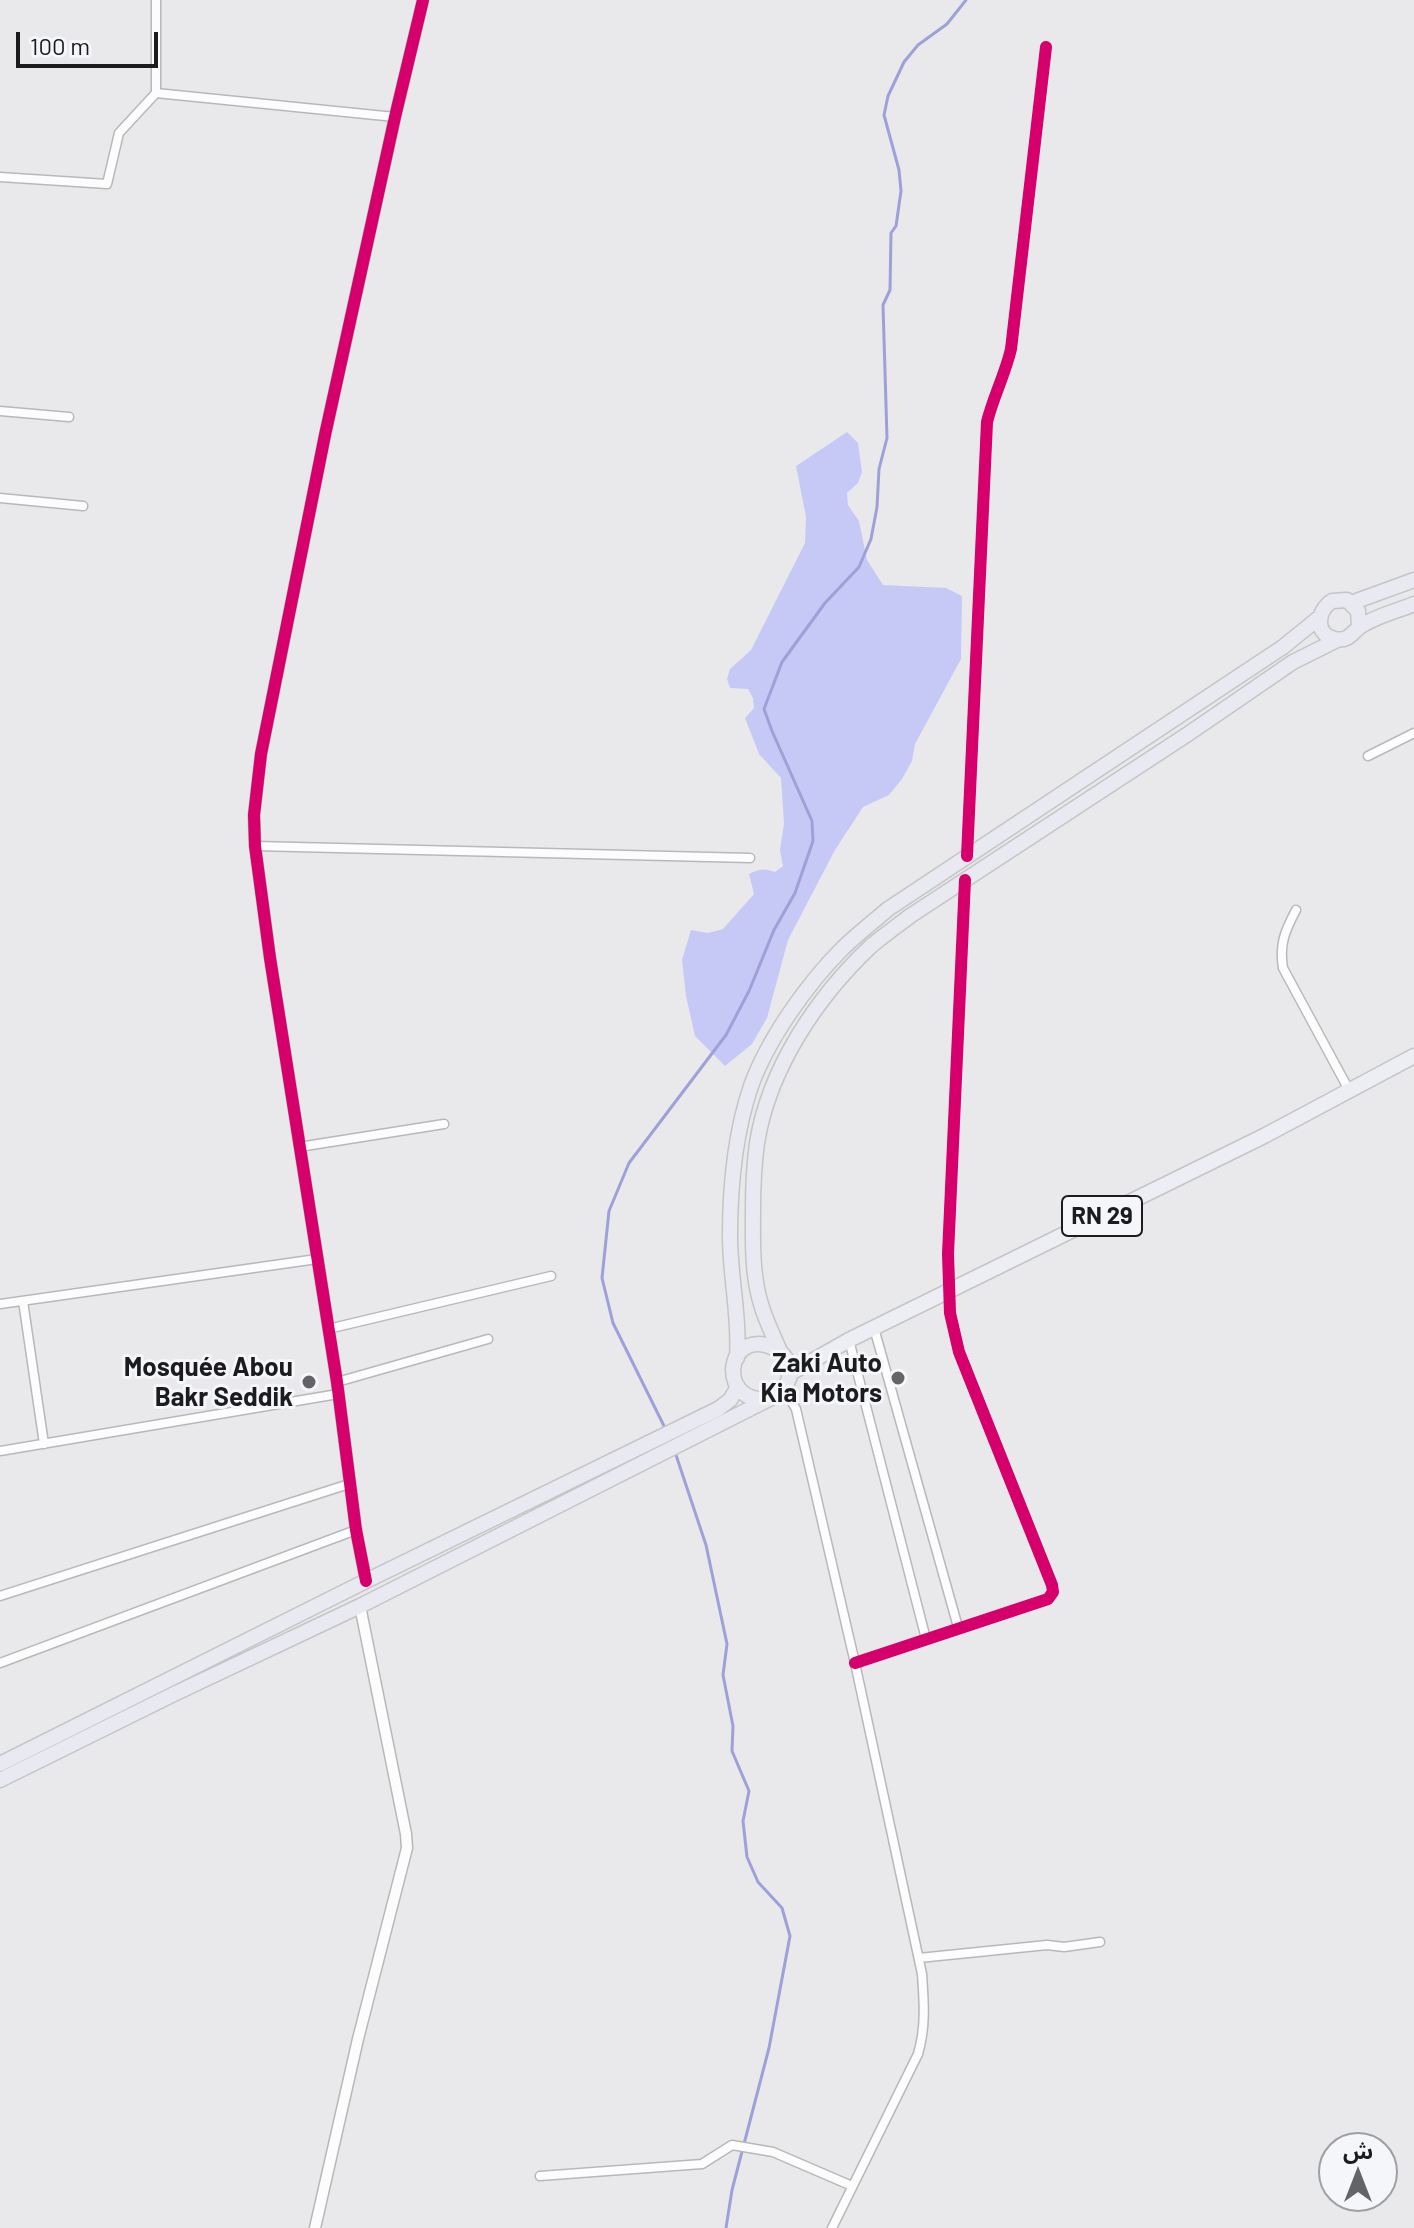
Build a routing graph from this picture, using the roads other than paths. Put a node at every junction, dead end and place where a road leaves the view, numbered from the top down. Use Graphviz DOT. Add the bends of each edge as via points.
graph roads {
  1 [pos="156,0"];
  2 [pos="423,0"];
  3 [pos="1046,47"];
  4 [pos="156,93"];
  5 [pos="395,117"];
  6 [pos="0,177"];
  7 [pos="0,411"];
  8 [pos="69,417"];
  9 [pos="0,498"];
  10 [pos="83,506"];
  11 [pos="1414,580"];
  12 [pos="1351,603"];
  13 [pos="1414,604"];
  14 [pos="1320,617"];
  15 [pos="1359,627"];
  16 [pos="1337,640"];
  17 [pos="1414,733"];
  18 [pos="1368,756"];
  19 [pos="255,846"];
  20 [pos="967,856"];
  21 [pos="750,858"];
  22 [pos="965,880"];
  23 [pos="1296,910"];
  24 [pos="1414,1056"];
  25 [pos="1349,1090"];
  26 [pos="444,1124"];
  27 [pos="299,1147"];
  28 [pos="317,1259"];
  29 [pos="551,1276"];
  30 [pos="948,1293"];
  31 [pos="23,1301"];
  32 [pos="0,1304"];
  33 [pos="874,1328"];
  34 [pos="328,1329"];
  35 [pos="488,1339"];
  36 [pos="849,1340"];
  37 [pos="780,1351"];
  38 [pos="737,1358"];
  39 [pos="789,1374"];
  40 [pos="738,1387"];
  41 [pos="337,1388"];
  42 [pos="782,1391"];
  43 [pos="766,1399"];
  44 [pos="682,1434"];
  45 [pos="44,1444"];
  46 [pos="655,1448"];
  47 [pos="0,1451"];
  48 [pos="349,1484"];
  49 [pos="356,1530"];
  50 [pos="366,1581"];
  51 [pos="0,1596"];
  52 [pos="360,1606"];
  53 [pos="958,1627"];
  54 [pos="926,1639"];
  55 [pos="0,1663"];
  56 [pos="855,1663"];
  57 [pos="0,1764"];
  58 [pos="0,1780"];
  59 [pos="1100,1942"];
  60 [pos="919,1958"];
  61 [pos="540,2176"];
  62 [pos="852,2186"];
  63 [pos="315,2228"];
  64 [pos="832,2228"];
  1 -- 4 [label="street"];
  2 -- 5 [label="street"];
  3 -- 20 [label="street" via="1011,349 987,422"];
  4 -- 5 [label="street"];
  4 -- 6 [label="street" via="119,133 107,184"];
  5 -- 19 [label="street" via="261,754"];
  7 -- 8 [label="street"];
  9 -- 10 [label="street"];
  11 -- 12 [label="highway"];
  12 -- 14 [label="highway" via="1332,601"];
  12 -- 15 [label="highway" via="1360,616"];
  13 -- 15 [label="highway"];
  14 -- 16 [label="highway" via="1324,632"];
  14 -- 20 [label="highway" via="1283,647"];
  15 -- 16 [label="highway"];
  16 -- 22 [label="highway" via="1293,662"];
  17 -- 18 [label="street"];
  19 -- 21 [label="street"];
  19 -- 27 [label="street"];
  20 -- 38 [label="highway" via="888,909 843,947 799,1000 760,1065 739,1133 732,1195"];
  22 -- 30 [label="street"];
  22 -- 37 [label="highway" via="885,935 840,978 811,1015 777,1078 758,1140 753,1232 759,1299"];
  23 -- 25 [label="street" via="1280,950 1283,968"];
  24 -- 25 [label="main road, RN 29"];
  25 -- 30 [label="main road, RN 29"];
  26 -- 27 [label="street"];
  27 -- 28 [label="street"];
  28 -- 31 [label="street"];
  28 -- 34 [label="street"];
  29 -- 34 [label="street"];
  30 -- 33 [label="main road, RN 29"];
  30 -- 53 [label="street" via="959,1352 1053,1588 1048,1599"];
  31 -- 32 [label="street"];
  31 -- 45 [label="street"];
  33 -- 36 [label="main road, RN 29"];
  33 -- 53 [label="street"];
  34 -- 41 [label="street"];
  35 -- 41 [label="street"];
  36 -- 39 [label="main road, RN 29"];
  36 -- 54 [label="street"];
  37 -- 38 [label="highway" via="757,1344"];
  37 -- 39 [label="highway"];
  38 -- 40 [label="highway" via="733,1370"];
  39 -- 42 [label="highway"];
  40 -- 43 [label="highway" via="753,1398"];
  40 -- 44 [label="highway" via="725,1405"];
  41 -- 45 [label="street"];
  41 -- 48 [label="street"];
  42 -- 43 [label="highway"];
  42 -- 56 [label="street" via="796,1409"];
  43 -- 44 [label="highway"];
  44 -- 46 [label="highway"];
  45 -- 47 [label="street"];
  46 -- 50 [label="highway"];
  46 -- 52 [label="highway"];
  48 -- 49 [label="street"];
  48 -- 51 [label="street"];
  49 -- 50 [label="street"];
  49 -- 55 [label="street"];
  50 -- 57 [label="highway"];
  52 -- 58 [label="highway"];
  52 -- 63 [label="street" via="407,1848"];
  53 -- 54 [label="street"];
  54 -- 56 [label="street"];
  56 -- 60 [label="street"];
  59 -- 60 [label="street"];
  60 -- 62 [label="street" via="923,2037"];
  61 -- 62 [label="street" via="702,2164 732,2145 773,2152"];
  62 -- 64 [label="street"];
}
